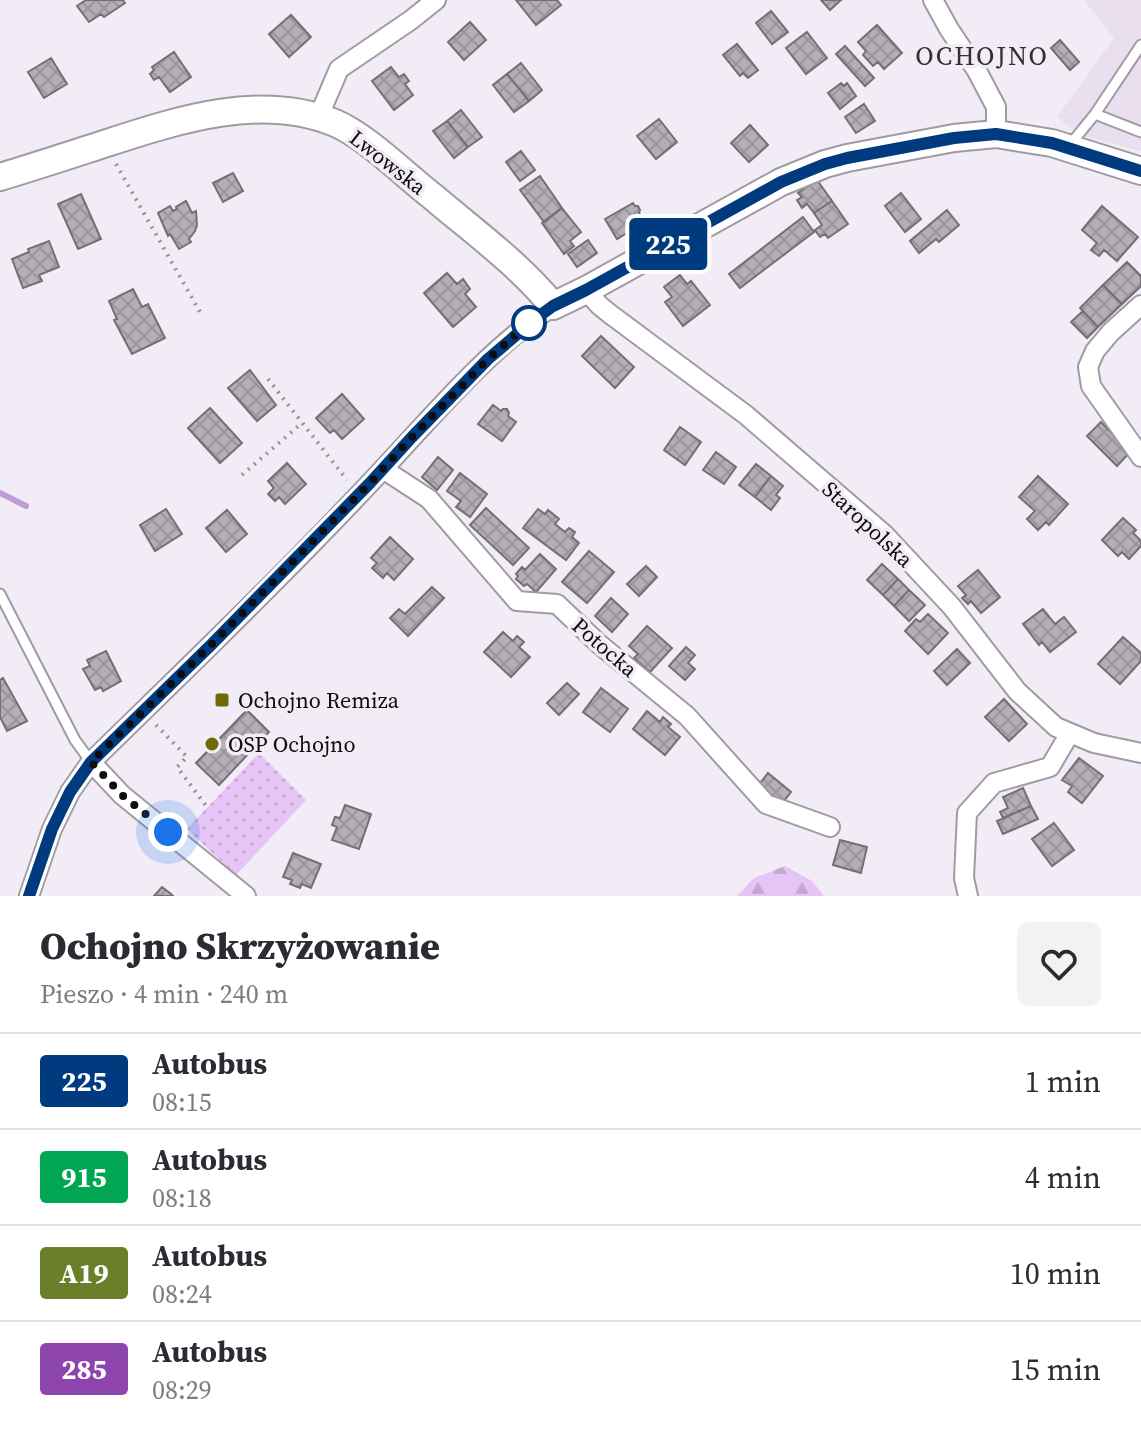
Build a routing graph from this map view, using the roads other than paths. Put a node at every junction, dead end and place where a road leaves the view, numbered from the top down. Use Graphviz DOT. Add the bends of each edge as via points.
graph roads {
  1 [pos="436,0"];
  2 [pos="933,0"];
  3 [pos="1141,45"];
  4 [pos="1095,114"];
  5 [pos="318,118"];
  6 [pos="1141,132"];
  7 [pos="996,134"];
  8 [pos="1068,148"];
  9 [pos="1141,171"];
  10 [pos="0,177"];
  11 [pos="586,290"];
  12 [pos="1141,305"];
  13 [pos="553,306"];
  14 [pos="1141,457"];
  15 [pos="383,469"];
  16 [pos="0,594"];
  17 [pos="1070,733"];
  18 [pos="1141,753"];
  19 [pos="91,762"];
  20 [pos="830,827"];
  21 [pos="29,896"];
  22 [pos="246,896"];
  23 [pos="968,896"];
  1 -- 5 [label="street" via="339,69"];
  2 -- 7 [label="street" via="996,107"];
  3 -- 4 [label="lane"];
  4 -- 6 [label="lane"];
  4 -- 8 [label="lane"];
  5 -- 10 [label="street, Lwowska" via="269,110 191,118"];
  5 -- 13 [label="street, Lwowska" via="368,145 503,255"];
  7 -- 8 [label="street"];
  7 -- 11 [label="street" via="825,164 781,182"];
  8 -- 9 [label="street"];
  11 -- 13 [label="street"];
  11 -- 17 [label="street, Staropolska" via="610,314 746,415 884,534 952,607 1017,691"];
  12 -- 14 [label="street" via="1095,351 1088,367 1091,386"];
  13 -- 15 [label="street" via="488,359"];
  15 -- 19 [label="street"];
  15 -- 20 [label="street, Potocka" via="429,499 517,601 557,604 687,716 766,804"];
  16 -- 19 [label="lane"];
  17 -- 18 [label="street, Staropolska"];
  17 -- 23 [label="street" via="1050,767 994,783 967,813"];
  19 -- 21 [label="street" via="52,829"];
  19 -- 22 [label="street" via="122,795"];
}
